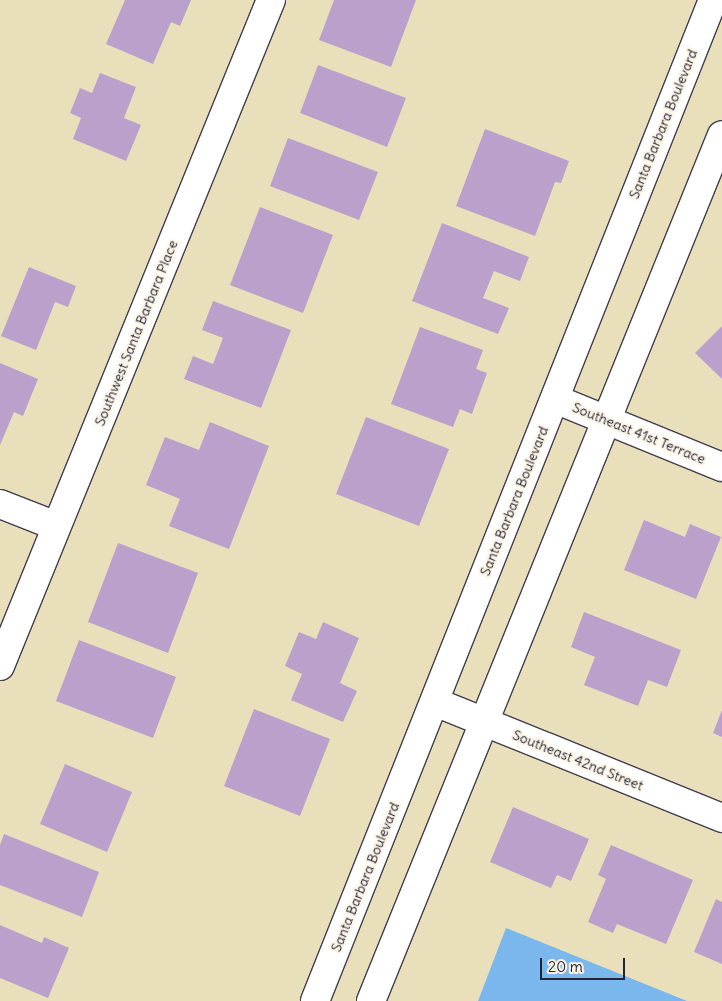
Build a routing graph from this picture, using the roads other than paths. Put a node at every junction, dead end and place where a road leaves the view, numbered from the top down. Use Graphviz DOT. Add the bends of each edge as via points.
graph roads {
  1 [pos="271,0"];
  2 [pos="713,0"];
  3 [pos="722,135"];
  4 [pos="555,399"];
  5 [pos="606,419"];
  6 [pos="722,467"];
  7 [pos="0,504"];
  8 [pos="56,526"];
  9 [pos="0,666"];
  10 [pos="435,702"];
  11 [pos="485,722"];
  12 [pos="722,818"];
  13 [pos="314,1001"];
  14 [pos="372,1001"];
  1 -- 8 [label="main road, Southwest Santa Barbara Place"];
  2 -- 4 [label="main road, Santa Barbara Boulevard"];
  3 -- 5 [label="main road"];
  4 -- 5 [label="main road, Southeast 41st Terrace"];
  4 -- 10 [label="main road, Santa Barbara Boulevard"];
  5 -- 6 [label="main road, Southeast 41st Terrace"];
  5 -- 11 [label="main road"];
  7 -- 8 [label="main road"];
  8 -- 9 [label="main road, Southwest Santa Barbara Place"];
  10 -- 11 [label="main road, Southeast 42nd Street"];
  10 -- 13 [label="main road, Santa Barbara Boulevard"];
  11 -- 12 [label="main road, Southeast 42nd Street"];
  11 -- 14 [label="main road"];
}
